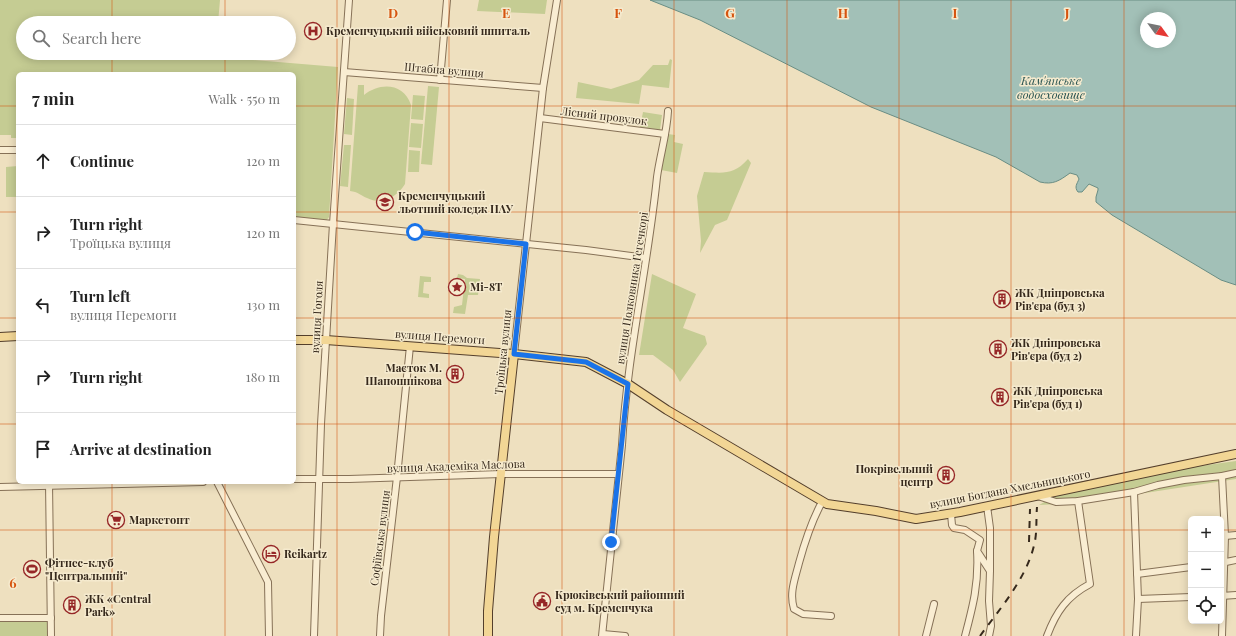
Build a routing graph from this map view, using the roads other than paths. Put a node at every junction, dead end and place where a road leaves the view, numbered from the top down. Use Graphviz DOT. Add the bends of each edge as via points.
graph roads {
  1 [pos="349,0"];
  2 [pos="447,0"];
  3 [pos="557,0"];
  4 [pos="344,72"];
  5 [pos="440,80"];
  6 [pos="543,88"];
  7 [pos="668,111"];
  8 [pos="540,118"];
  9 [pos="665,134"];
  10 [pos="0,150"];
  11 [pos="16,150"];
  12 [pos="296,220"];
  13 [pos="333,224"];
  14 [pos="526,244"];
  15 [pos="646,258"];
  16 [pos="16,336"];
  17 [pos="0,337"];
  18 [pos="296,340"];
  19 [pos="326,340"];
  20 [pos="410,346"];
  21 [pos="514,354"];
  22 [pos="628,384"];
  23 [pos="1236,454"];
  24 [pos="1236,473"];
  25 [pos="501,474"];
  26 [pos="618,474"];
  27 [pos="1222,476"];
  28 [pos="397,477"];
  29 [pos="296,479"];
  30 [pos="318,480"];
  31 [pos="49,484"];
  32 [pos="218,484"];
  33 [pos="0,487"];
  34 [pos="1134,492"];
  35 [pos="1036,496"];
  36 [pos="1078,501"];
  37 [pos="822,502"];
  38 [pos="987,506"];
  39 [pos="951,514"];
  40 [pos="1236,535"];
  41 [pos="1225,536"];
  42 [pos="980,540"];
  43 [pos="990,548"];
  44 [pos="977,551"];
  45 [pos="1223,552"];
  46 [pos="1236,560"];
  47 [pos="1224,562"];
  48 [pos="1188,567"];
  49 [pos="990,571"];
  50 [pos="1137,574"];
  51 [pos="1236,595"];
  52 [pos="1224,596"];
  53 [pos="1188,597"];
  54 [pos="1138,599"];
  55 [pos="934,604"];
  56 [pos="831,616"];
  57 [pos="0,618"];
  58 [pos="51,618"];
  59 [pos="1222,624"];
  60 [pos="602,635"];
  61 [pos="52,636"];
  62 [pos="269,636"];
  63 [pos="314,636"];
  64 [pos="380,636"];
  65 [pos="488,636"];
  66 [pos="625,636"];
  67 [pos="926,636"];
  68 [pos="964,636"];
  69 [pos="989,636"];
  70 [pos="1047,636"];
  71 [pos="1136,636"];
  72 [pos="1222,636"];
  1 -- 4 [label="street, вулиця Гоголя"];
  2 -- 5 [label="street"];
  3 -- 6 [label="street, Троїцька вулиця"];
  4 -- 5 [label="street, Штабна вулиця"];
  4 -- 13 [label="street, вулиця Гоголя"];
  5 -- 6 [label="street, Штабна вулиця"];
  6 -- 8 [label="street, Троїцька вулиця"];
  7 -- 9 [label="street, вулиця Полковника Гегечкорі"];
  8 -- 9 [label="street, Лісний провулок"];
  8 -- 14 [label="street, Троїцька вулиця"];
  9 -- 15 [label="street, вулиця Полковника Гегечкорі"];
  10 -- 11 [label="street"];
  12 -- 13 [label="street"];
  13 -- 14 [label="street"];
  13 -- 19 [label="street, вулиця Гоголя"];
  14 -- 15 [label="street"];
  14 -- 21 [label="street, Троїцька вулиця"];
  15 -- 22 [label="street, вулиця Полковника Гегечкорі"];
  16 -- 17 [label="main road"];
  18 -- 19 [label="main road, вулиця Перемоги"];
  19 -- 20 [label="main road, вулиця Перемоги"];
  19 -- 30 [label="street, вулиця Гоголя"];
  20 -- 21 [label="main road, вулиця Перемоги"];
  20 -- 28 [label="street, Софіївська вулиця"];
  21 -- 22 [label="main road, вулиця Перемоги" via="586,362"];
  21 -- 25 [label="main road, Троїцька вулиця"];
  22 -- 26 [label="street, вулиця Полковника Гегечкорі"];
  22 -- 37 [label="main road, вулиця Богдана Хмельницького"];
  23 -- 35 [label="main road, вулиця Богдана Хмельницького"];
  24 -- 27 [label="street"];
  25 -- 26 [label="street, вулиця Академіка Маслова"];
  25 -- 28 [label="street, вулиця Академіка Маслова"];
  25 -- 65 [label="main road, Троїцька вулиця"];
  26 -- 60 [label="street, вулиця Полковника Гегечкорі"];
  27 -- 34 [label="street" via="1184,480"];
  27 -- 41 [label="street"];
  28 -- 30 [label="street, вулиця Академіка Маслова"];
  28 -- 64 [label="street, Софіївська вулиця"];
  29 -- 30 [label="street, вулиця Академіка Маслова"];
  30 -- 63 [label="street, вулиця Гоголя"];
  31 -- 33 [label="street"];
  31 -- 58 [label="street"];
  32 -- 62 [label="street" via="268,582"];
  34 -- 36 [label="street"];
  34 -- 50 [label="street"];
  35 -- 36 [label="street" via="1056,502"];
  35 -- 38 [label="main road, вулиця Богдана Хмельницького"];
  36 -- 70 [label="street" via="1090,584 1065,604 1054,619"];
  37 -- 39 [label="main road, вулиця Богдана Хмельницького" via="916,519"];
  37 -- 56 [label="street" via="805,541 791,601 794,609 803,614"];
  38 -- 39 [label="main road, вулиця Богдана Хмельницького"];
  38 -- 43 [label="street"];
  39 -- 42 [label="street" via="954,528 965,530"];
  40 -- 41 [label="street"];
  41 -- 45 [label="street"];
  42 -- 43 [label="street"];
  42 -- 44 [label="street"];
  43 -- 49 [label="street"];
  44 -- 49 [label="street"];
  44 -- 68 [label="street" via="977,586"];
  46 -- 47 [label="street"];
  48 -- 50 [label="street"];
  49 -- 69 [label="street"];
  50 -- 54 [label="street"];
  51 -- 52 [label="street"];
  53 -- 54 [label="street"];
  54 -- 71 [label="street"];
  55 -- 67 [label="street"];
  57 -- 58 [label="street"];
  58 -- 61 [label="street"];
  59 -- 72 [label="street"];
  60 -- 66 [label="street"];
}
